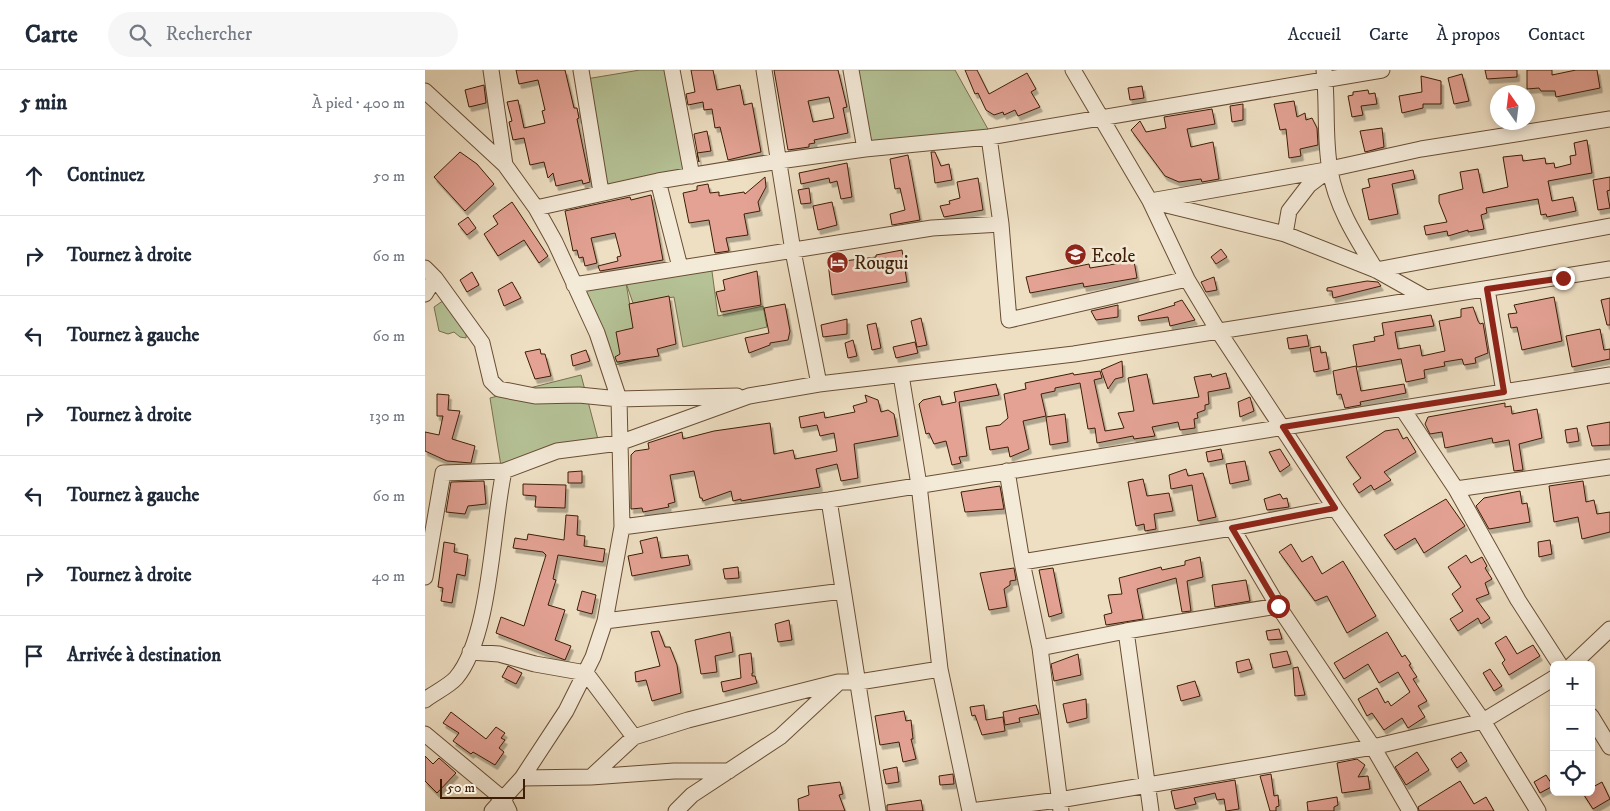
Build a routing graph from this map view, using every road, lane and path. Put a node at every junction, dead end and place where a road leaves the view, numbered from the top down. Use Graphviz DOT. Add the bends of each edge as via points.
graph roads {
  1 [pos="491,70"];
  2 [pos="581,70"];
  3 [pos="672,70"];
  4 [pos="764,70"];
  5 [pos="851,70"];
  6 [pos="1073,70"];
  7 [pos="1382,70"];
  8 [pos="1324,74"];
  9 [pos="425,92"];
  10 [pos="1101,116"];
  11 [pos="1610,119"];
  12 [pos="989,137"];
  13 [pos="865,149"];
  14 [pos="779,161"];
  15 [pos="505,165"];
  16 [pos="1330,170"];
  17 [pos="692,176"];
  18 [pos="659,181"];
  19 [pos="601,192"];
  20 [pos="1150,201"];
  21 [pos="535,208"];
  22 [pos="1001,224"];
  23 [pos="1610,226"];
  24 [pos="1285,234"];
  25 [pos="793,251"];
  26 [pos="679,267"];
  27 [pos="1610,269"];
  28 [pos="1376,270"];
  29 [pos="430,273"];
  30 [pos="1187,278"];
  31 [pos="574,285"];
  32 [pos="1487,289"];
  33 [pos="425,294"];
  34 [pos="1425,298"];
  35 [pos="1217,330"];
  36 [pos="901,375"];
  37 [pos="1610,375"];
  38 [pos="819,384"];
  39 [pos="1504,392"];
  40 [pos="749,396"];
  41 [pos="619,398"];
  42 [pos="1402,408"];
  43 [pos="1283,427"];
  44 [pos="619,443"];
  45 [pos="1610,467"];
  46 [pos="504,470"];
  47 [pos="1007,471"];
  48 [pos="919,485"];
  49 [pos="1456,489"];
  50 [pos="829,500"];
  51 [pos="1335,508"];
  52 [pos="622,527"];
  53 [pos="1232,528"];
  54 [pos="1022,562"];
  55 [pos="425,578"];
  56 [pos="843,591"];
  57 [pos="1278,606"];
  58 [pos="605,621"];
  59 [pos="1610,629"];
  60 [pos="1126,631"];
  61 [pos="1040,648"];
  62 [pos="470,652"];
  63 [pos="1557,661"];
  64 [pos="1575,661"];
  65 [pos="940,668"];
  66 [pos="586,673"];
  67 [pos="1550,680"];
  68 [pos="838,682"];
  69 [pos="859,682"];
  70 [pos="425,700"];
  71 [pos="1483,721"];
  72 [pos="1595,723"];
  73 [pos="425,734"];
  74 [pos="634,737"];
  75 [pos="1373,747"];
  76 [pos="1610,747"];
  77 [pos="729,770"];
  78 [pos="591,777"];
  79 [pos="523,778"];
  80 [pos="1147,785"];
  81 [pos="506,805"];
  82 [pos="1060,805"];
  83 [pos="492,811"];
  84 [pos="676,811"];
  85 [pos="878,811"];
  86 [pos="1151,811"];
  87 [pos="1410,811"];
  88 [pos="1538,811"];
  1 -- 15 [label="street"];
  2 -- 19 [label="street"];
  3 -- 17 [label="street"];
  4 -- 14 [label="street"];
  5 -- 13 [label="street"];
  6 -- 10 [label="street"];
  7 -- 8 [label="street"];
  8 -- 10 [label="street"];
  8 -- 16 [label="street"];
  9 -- 15 [label="street"];
  10 -- 12 [label="street"];
  10 -- 20 [label="street"];
  11 -- 16 [label="street" via="1429,147"];
  12 -- 13 [label="street"];
  12 -- 22 [label="street"];
  13 -- 14 [label="street"];
  14 -- 17 [label="street"];
  14 -- 25 [label="street"];
  15 -- 21 [label="street"];
  16 -- 20 [label="street"];
  16 -- 24 [label="street" via="1309,186 1289,211"];
  16 -- 28 [label="street" via="1338,201 1351,231"];
  17 -- 18 [label="street"];
  18 -- 19 [label="street"];
  18 -- 26 [label="street"];
  19 -- 21 [label="street"];
  20 -- 24 [label="street"];
  20 -- 30 [label="street"];
  21 -- 31 [label="street"];
  22 -- 25 [label="street" via="933,228"];
  22 -- 30 [label="street" via="1009,320"];
  23 -- 28 [label="street"];
  24 -- 28 [label="street"];
  25 -- 26 [label="street"];
  25 -- 38 [label="street"];
  26 -- 31 [label="street"];
  27 -- 32 [label="street"];
  28 -- 34 [label="street"];
  29 -- 33 [label="street"];
  29 -- 41 [label="street" via="482,343 491,381 499,389 535,396"];
  30 -- 35 [label="street"];
  31 -- 41 [label="street" via="597,334"];
  32 -- 34 [label="street"];
  32 -- 39 [label="street"];
  34 -- 35 [label="street"];
  35 -- 36 [label="street" via="1074,354"];
  35 -- 43 [label="street"];
  36 -- 38 [label="street"];
  36 -- 48 [label="street"];
  37 -- 39 [label="street"];
  38 -- 40 [label="street"];
  39 -- 42 [label="street"];
  40 -- 41 [label="street"];
  40 -- 44 [label="street"];
  41 -- 44 [label="street"];
  42 -- 43 [label="street"];
  42 -- 49 [label="street"];
  43 -- 47 [label="street"];
  43 -- 51 [label="street"];
  44 -- 46 [label="street" via="557,451"];
  44 -- 52 [label="street"];
  45 -- 49 [label="street"];
  46 -- 55 [label="street" via="443,472"];
  46 -- 62 [label="street" via="481,622"];
  47 -- 48 [label="street"];
  47 -- 54 [label="street"];
  48 -- 50 [label="street"];
  48 -- 65 [label="street"];
  49 -- 63 [label="street" via="1518,600"];
  50 -- 52 [label="street"];
  50 -- 56 [label="street"];
  51 -- 53 [label="street"];
  51 -- 71 [label="street"];
  52 -- 58 [label="street"];
  53 -- 54 [label="street"];
  53 -- 57 [label="street"];
  54 -- 61 [label="street"];
  56 -- 58 [label="street"];
  56 -- 69 [label="street"];
  57 -- 60 [label="street"];
  57 -- 75 [label="street"];
  58 -- 66 [label="street"];
  59 -- 64 [label="street"];
  60 -- 61 [label="street"];
  60 -- 80 [label="street"];
  61 -- 82 [label="street"];
  62 -- 66 [label="street" via="499,654"];
  62 -- 70 [label="street" via="456,678"];
  65 -- 69 [label="street"];
  65 -- 82 [label="street" via="970,811"];
  66 -- 74 [label="street"];
  66 -- 79 [label="street"];
  67 -- 71 [label="street"];
  68 -- 69 [label="street"];
  68 -- 74 [label="street"];
  68 -- 77 [label="street" via="780,737"];
  69 -- 85 [label="street"];
  71 -- 75 [label="street"];
  71 -- 88 [label="street"];
  72 -- 76 [label="street"];
  73 -- 81 [label="street"];
  74 -- 78 [label="street"];
  75 -- 80 [label="street"];
  75 -- 87 [label="street"];
  77 -- 78 [label="street"];
  77 -- 84 [label="street" via="692,795"];
  78 -- 79 [label="street"];
  79 -- 81 [label="street"];
  80 -- 82 [label="street"];
  80 -- 86 [label="street"];
  81 -- 83 [label="street"];
}
